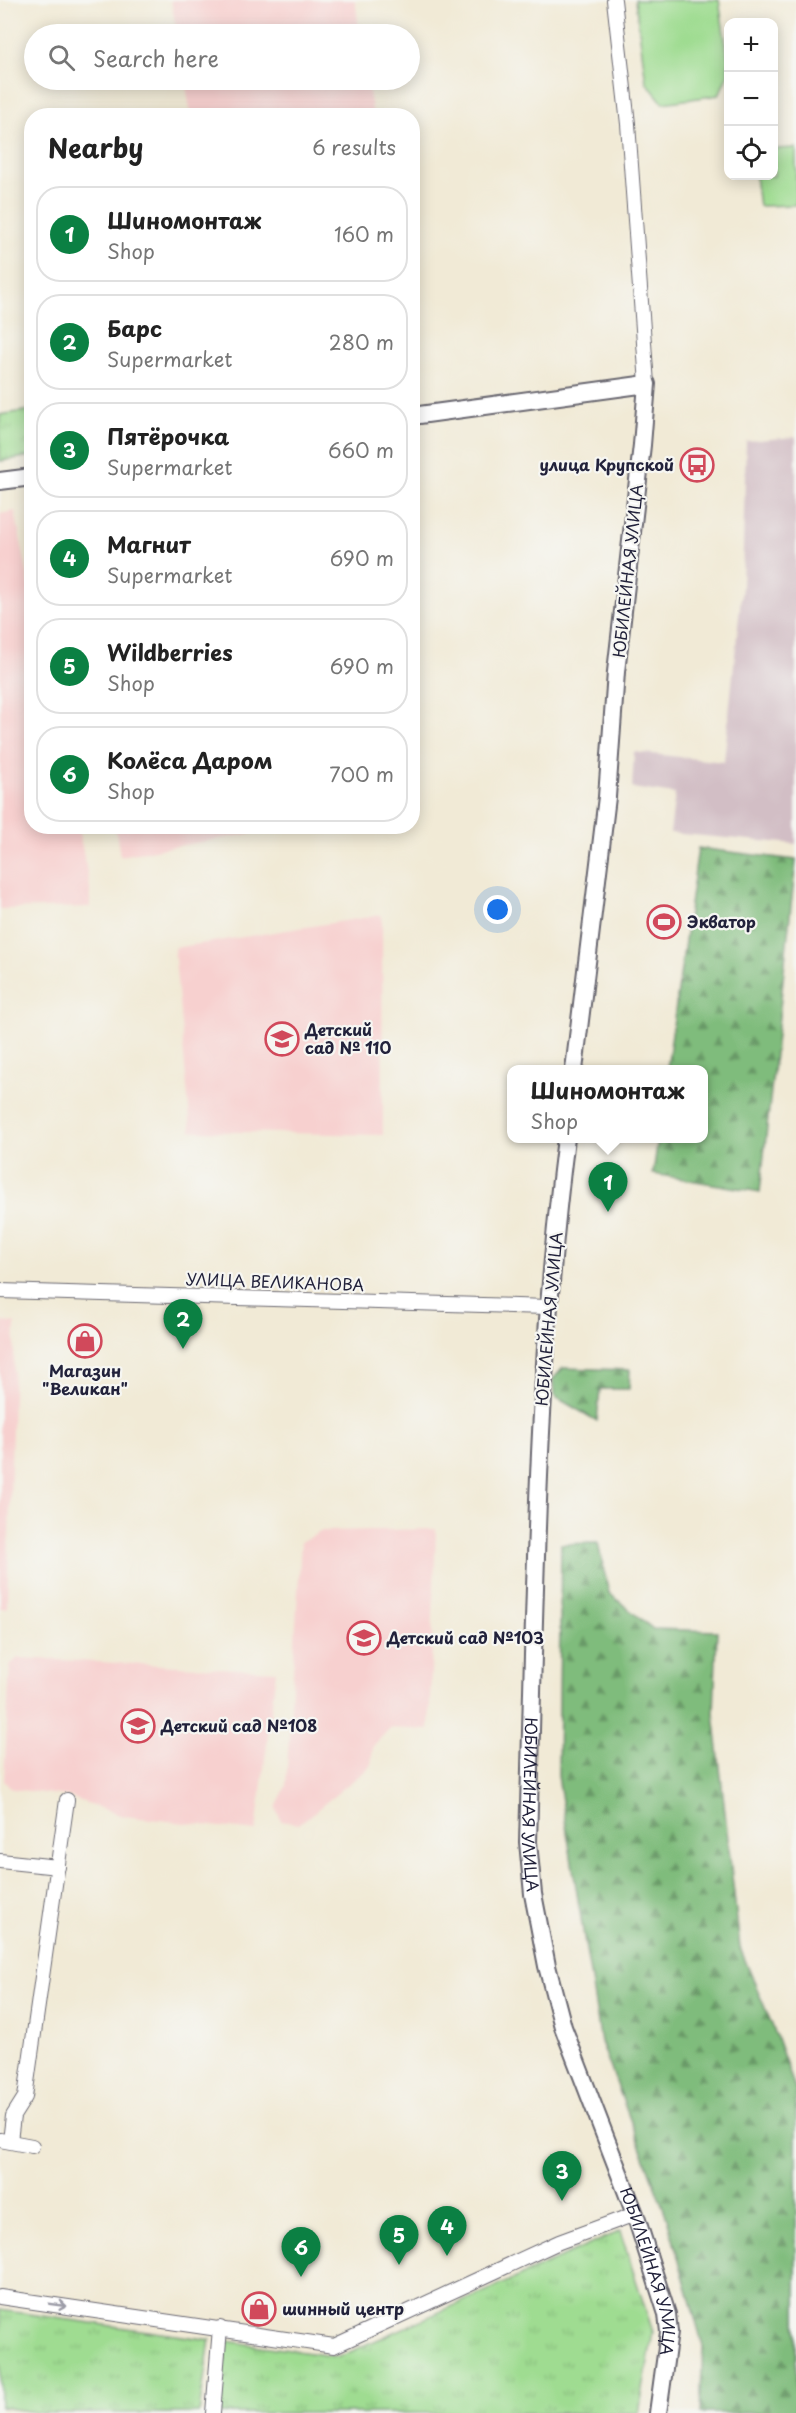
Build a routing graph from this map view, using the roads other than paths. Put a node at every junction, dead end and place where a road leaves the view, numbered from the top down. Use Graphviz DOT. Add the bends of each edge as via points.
graph roads {
  1 [pos="614,0"];
  2 [pos="647,384"];
  3 [pos="420,415"];
  4 [pos="24,478"];
  5 [pos="0,481"];
  6 [pos="575,1065"];
  7 [pos="565,1143"];
  8 [pos="0,1291"];
  9 [pos="548,1307"];
  10 [pos="67,1800"];
  11 [pos="0,1861"];
  12 [pos="58,1868"];
  13 [pos="5,2141"];
  14 [pos="32,2146"];
  15 [pos="635,2214"];
  16 [pos="0,2296"];
  17 [pos="220,2328"];
  18 [pos="213,2413"];
  19 [pos="658,2413"];
  1 -- 2 [label="street, ЮБИЛЕЙНАЯ УЛИЦА" via="628,124"];
  2 -- 3 [label="street"];
  2 -- 6 [label="street, ЮБИЛЕЙНАЯ УЛИЦА" via="605,809"];
  4 -- 5 [label="street"];
  7 -- 9 [label="street, ЮБИЛЕЙНАЯ УЛИЦА"];
  8 -- 9 [label="street, УЛИЦА ВЕЛИКАНОВА"];
  9 -- 15 [label="street, ЮБИЛЕЙНАЯ УЛИЦА" via="536,1531 528,1842 547,1966 563,2027"];
  10 -- 12 [label="street"];
  11 -- 12 [label="street"];
  12 -- 13 [label="street" via="25,2097 13,2116"];
  13 -- 14 [label="street"];
  15 -- 17 [label="street" via="559,2242 334,2346"];
  15 -- 19 [label="street, ЮБИЛЕЙНАЯ УЛИЦА" via="667,2314 669,2332"];
  16 -- 17 [label="street, one-way"];
  17 -- 18 [label="street"];
}
